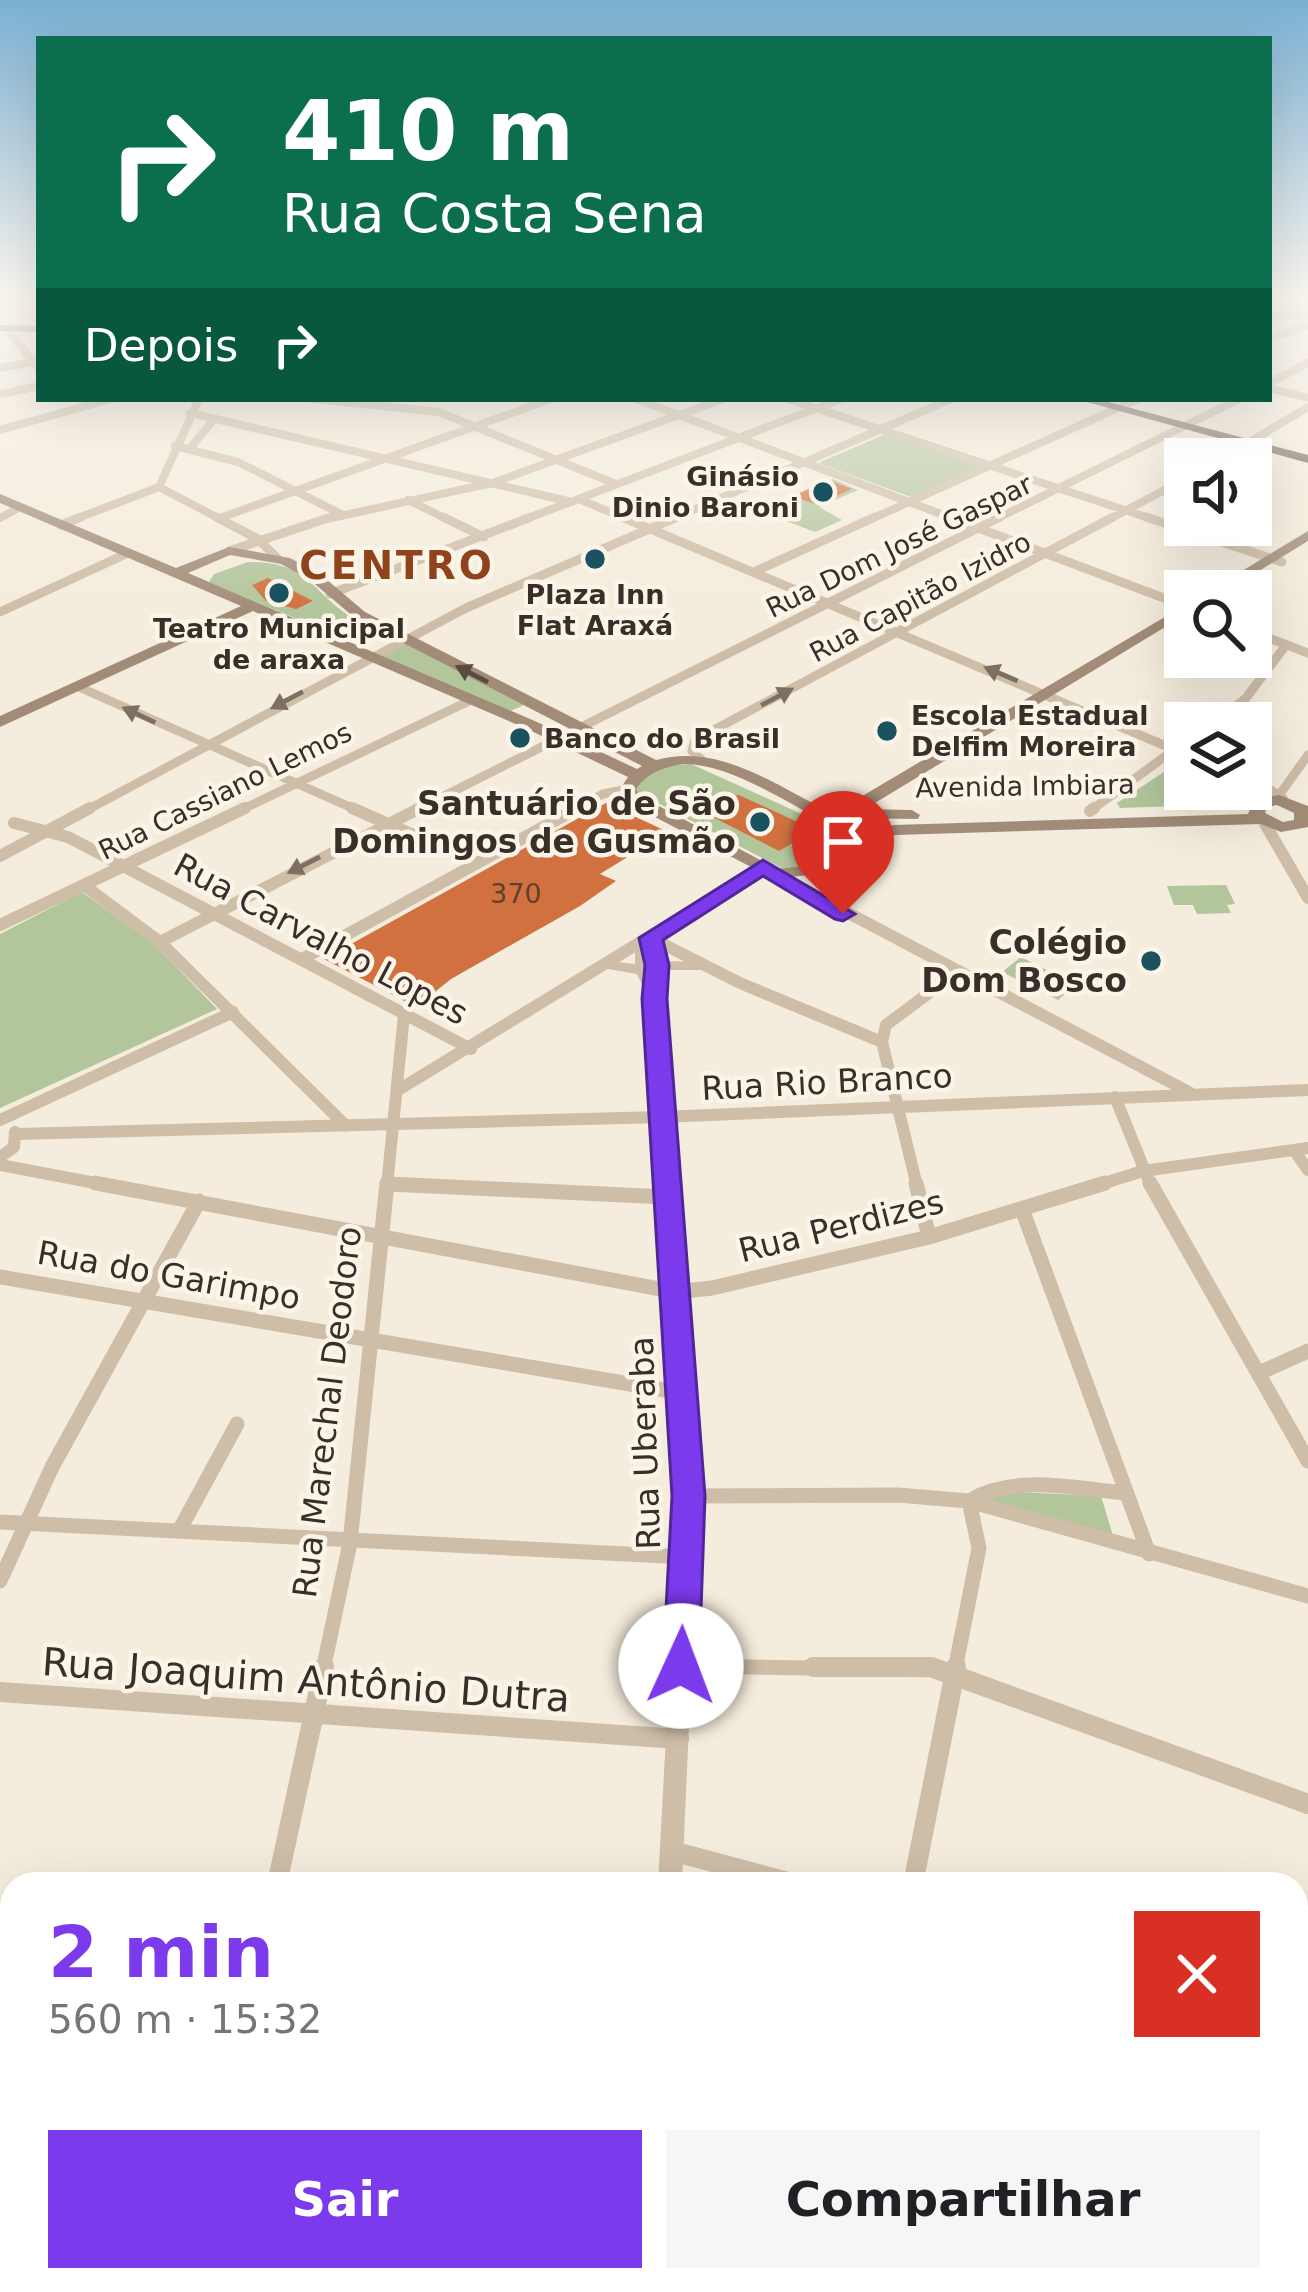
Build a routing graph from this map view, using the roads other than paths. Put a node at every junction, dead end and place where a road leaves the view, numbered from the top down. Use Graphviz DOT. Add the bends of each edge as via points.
graph roads {
  1 [pos="69,402"];
  2 [pos="99,402"];
  3 [pos="197,402"];
  4 [pos="345,402"];
  5 [pos="539,402"];
  6 [pos="644,402"];
  7 [pos="714,402"];
  8 [pos="797,402"];
  9 [pos="834,402"];
  10 [pos="944,402"];
  11 [pos="1232,402"];
  12 [pos="1308,403"];
  13 [pos="1128,405"];
  14 [pos="75,408"];
  15 [pos="817,409"];
  16 [pos="190,413"];
  17 [pos="676,414"];
  18 [pos="214,419"];
  19 [pos="1190,425"];
  20 [pos="480,428"];
  21 [pos="0,430"];
  22 [pos="883,430"];
  23 [pos="737,438"];
  24 [pos="1237,438"];
  25 [pos="1258,438"];
  26 [pos="175,446"];
  27 [pos="191,447"];
  28 [pos="1272,447"];
  29 [pos="1308,456"];
  30 [pos="392,459"];
  31 [pos="559,461"];
  32 [pos="804,464"];
  33 [pos="992,466"];
  34 [pos="492,483"];
  35 [pos="616,484"];
  36 [pos="159,487"];
  37 [pos="295,488"];
  38 [pos="1060,490"];
  39 [pos="1164,491"];
  40 [pos="0,498"];
  41 [pos="408,500"];
  42 [pos="576,501"];
  43 [pos="911,502"];
  44 [pos="20,507"];
  45 [pos="1127,511"];
  46 [pos="341,514"];
  47 [pos="0,518"];
  48 [pos="220,518"];
  49 [pos="62,525"];
  50 [pos="651,527"];
  51 [pos="981,530"];
  52 [pos="1308,535"];
  53 [pos="484,537"];
  54 [pos="258,539"];
  55 [pos="1308,545"];
  56 [pos="229,551"];
  57 [pos="1046,553"];
  58 [pos="128,554"];
  59 [pos="277,558"];
  60 [pos="1277,560"];
  61 [pos="1257,570"];
  62 [pos="1263,570"];
  63 [pos="756,572"];
  64 [pos="175,574"];
  65 [pos="331,594"];
  66 [pos="1164,600"];
  67 [pos="830,603"];
  68 [pos="250,607"];
  69 [pos="0,612"];
  70 [pos="360,614"];
  71 [pos="1164,622"];
  72 [pos="1164,631"];
  73 [pos="901,632"];
  74 [pos="313,634"];
  75 [pos="406,637"];
  76 [pos="1272,639"];
  77 [pos="1286,645"];
  78 [pos="1308,653"];
  79 [pos="370,656"];
  80 [pos="79,687"];
  81 [pos="1050,695"];
  82 [pos="471,700"];
  83 [pos="1241,702"];
  84 [pos="5,715"];
  85 [pos="576,727"];
  86 [pos="559,737"];
  87 [pos="205,745"];
  88 [pos="1164,745"];
  89 [pos="1308,755"];
  90 [pos="702,760"];
  91 [pos="1164,762"];
  92 [pos="641,777"];
  93 [pos="296,783"];
  94 [pos="1090,811"];
  95 [pos="0,813"];
  96 [pos="1285,815"];
  97 [pos="869,816"];
  98 [pos="835,817"];
  99 [pos="964,821"];
  100 [pos="14,823"];
  101 [pos="392,824"];
  102 [pos="51,829"];
  103 [pos="25,843"];
  104 [pos="857,844"];
  105 [pos="0,856"];
  106 [pos="477,863"];
  107 [pos="125,865"];
  108 [pos="768,870"];
  109 [pos="85,886"];
  110 [pos="1308,897"];
  111 [pos="214,911"];
  112 [pos="0,925"];
  113 [pos="646,941"];
  114 [pos="160,942"];
  115 [pos="304,958"];
  116 [pos="608,965"];
  117 [pos="701,966"];
  118 [pos="650,967"];
  119 [pos="957,972"];
  120 [pos="233,1012"];
  121 [pos="404,1015"];
  122 [pos="883,1042"];
  123 [pos="471,1049"];
  124 [pos="400,1089"];
  125 [pos="1308,1090"];
  126 [pos="1191,1093"];
  127 [pos="1115,1097"];
  128 [pos="901,1107"];
  129 [pos="662,1117"];
  130 [pos="0,1122"];
  131 [pos="395,1124"];
  132 [pos="346,1126"];
  133 [pos="1301,1149"];
  134 [pos="8,1151"];
  135 [pos="1308,1170"];
  136 [pos="1143,1171"];
  137 [pos="388,1184"];
  138 [pos="668,1197"];
  139 [pos="199,1202"];
  140 [pos="1022,1209"];
  141 [pos="384,1237"];
  142 [pos="929,1237"];
  143 [pos="0,1277"];
  144 [pos="676,1292"];
  145 [pos="144,1301"];
  146 [pos="373,1340"];
  147 [pos="1308,1352"];
  148 [pos="1259,1373"];
  149 [pos="682,1393"];
  150 [pos="237,1424"];
  151 [pos="1308,1461"];
  152 [pos="1126,1493"];
  153 [pos="688,1496"];
  154 [pos="969,1501"];
  155 [pos="0,1522"];
  156 [pos="23,1526"];
  157 [pos="180,1528"];
  158 [pos="350,1543"];
  159 [pos="6,1554"];
  160 [pos="1149,1554"];
  161 [pos="686,1557"];
  162 [pos="0,1581"];
  163 [pos="1308,1596"];
  164 [pos="681,1666"];
  165 [pos="953,1675"];
  166 [pos="0,1692"];
  167 [pos="315,1715"];
  168 [pos="679,1739"];
  169 [pos="1308,1804"];
  170 [pos="672,1851"];
  171 [pos="280,1872"];
  172 [pos="671,1872"];
  173 [pos="750,1872"];
  174 [pos="915,1872"];
  1 -- 14 [label="street"];
  2 -- 14 [label="street"];
  3 -- 16 [label="street"];
  4 -- 20 [label="street" via="429,410"];
  5 -- 20 [label="street"];
  6 -- 17 [label="street"];
  7 -- 17 [label="street"];
  8 -- 15 [label="street"];
  9 -- 15 [label="street"];
  10 -- 22 [label="street"];
  11 -- 19 [label="street, Rua Dom José Gaspar"];
  12 -- 25 [label="street"];
  13 -- 19 [label="highway"];
  13 -- 33 [label="street"];
  14 -- 21 [label="street"];
  15 -- 22 [label="street"];
  15 -- 23 [label="street"];
  16 -- 18 [label="street"];
  16 -- 26 [label="street"];
  17 -- 23 [label="street"];
  17 -- 31 [label="street"];
  18 -- 27 [label="street"];
  18 -- 30 [label="street"];
  19 -- 24 [label="highway"];
  19 -- 38 [label="street, Rua Dom José Gaspar"];
  20 -- 30 [label="street"];
  20 -- 31 [label="street"];
  22 -- 32 [label="street"];
  22 -- 33 [label="street"];
  23 -- 32 [label="street"];
  23 -- 35 [label="street"];
  26 -- 27 [label="street"];
  26 -- 36 [label="street"];
  27 -- 37 [label="street"];
  28 -- 29 [label="highway"];
  30 -- 34 [label="street"];
  30 -- 37 [label="street"];
  31 -- 34 [label="street"];
  31 -- 35 [label="street"];
  32 -- 43 [label="street"];
  32 -- 50 [label="street"];
  33 -- 38 [label="street"];
  33 -- 43 [label="street"];
  34 -- 41 [label="street"];
  34 -- 42 [label="street"];
  35 -- 42 [label="street"];
  36 -- 48 [label="street"];
  36 -- 49 [label="street"];
  37 -- 46 [label="street"];
  37 -- 48 [label="street"];
  38 -- 45 [label="street"];
  38 -- 51 [label="street, Rua Dom José Gaspar"];
  39 -- 45 [label="street, Rua Capitão Izidro"];
  40 -- 44 [label="main road"];
  41 -- 46 [label="street"];
  41 -- 53 [label="street"];
  42 -- 50 [label="street"];
  42 -- 53 [label="street"];
  43 -- 51 [label="street"];
  43 -- 63 [label="street"];
  44 -- 47 [label="street"];
  44 -- 49 [label="main road"];
  45 -- 57 [label="street, Rua Capitão Izidro"];
  45 -- 60 [label="street"];
  46 -- 54 [label="street"];
  48 -- 54 [label="street"];
  49 -- 58 [label="main road"];
  50 -- 63 [label="street"];
  50 -- 75 [label="street"];
  51 -- 57 [label="street"];
  51 -- 67 [label="street, Rua Dom José Gaspar"];
  52 -- 60 [label="main road"];
  53 -- 65 [label="street"];
  54 -- 56 [label="street"];
  54 -- 59 [label="street"];
  55 -- 60 [label="main road"];
  56 -- 59 [label="main road"];
  56 -- 64 [label="main road"];
  57 -- 66 [label="street"];
  57 -- 73 [label="street, Rua Capitão Izidro"];
  58 -- 64 [label="main road"];
  58 -- 69 [label="street"];
  59 -- 65 [label="main road"];
  60 -- 61 [label="main road"];
  60 -- 62 [label="main road"];
  63 -- 67 [label="street"];
  64 -- 68 [label="main road"];
  65 -- 70 [label="main road"];
  67 -- 73 [label="street"];
  67 -- 85 [label="street, Rua Dom José Gaspar"];
  68 -- 74 [label="main road"];
  68 -- 80 [label="main road"];
  70 -- 74 [label="main road" via="339,631"];
  70 -- 75 [label="main road"];
  71 -- 81 [label="main road"];
  72 -- 81 [label="main road"];
  81 -- 73 [label="street, one-way"];
  90 -- 73 [label="street, Rua Capitão Izidro, one-way" via="692,751 695,740"];
  74 -- 79 [label="main road"];
  75 -- 79 [label="street"];
  85 -- 75 [label="main road, one-way"];
  76 -- 77 [label="street"];
  77 -- 78 [label="street"];
  77 -- 83 [label="street"];
  79 -- 82 [label="main road"];
  79 -- 87 [label="street, one-way"];
  80 -- 84 [label="main road"];
  87 -- 80 [label="street, one-way"];
  81 -- 88 [label="street"];
  81 -- 97 [label="main road"];
  81 -- 98 [label="main road"];
  82 -- 86 [label="main road"];
  82 -- 93 [label="street, Rua Cassiano Lemos"];
  85 -- 86 [label="street, Rua Dom José Gaspar"];
  85 -- 92 [label="main road"];
  86 -- 92 [label="main road"];
  86 -- 101 [label="street, Rua Dom José Gaspar"];
  87 -- 93 [label="street"];
  87 -- 102 [label="street"];
  89 -- 96 [label="street"];
  90 -- 92 [label="main road"];
  90 -- 98 [label="main road"];
  91 -- 94 [label="street"];
  92 -- 106 [label="street"];
  92 -- 108 [label="main road" via="634,799"];
  93 -- 101 [label="street"];
  93 -- 107 [label="street, Rua Cassiano Lemos"];
  94 -- 96 [label="main road, Avenida Imbiara"];
  94 -- 99 [label="main road, Avenida Imbiara"];
  95 -- 100 [label="street, Rua Carvalho Lopes"];
  96 -- 99 [label="main road, Avenida Imbiara"];
  96 -- 110 [label="street" via="1288,859"];
  97 -- 98 [label="main road, Avenida Imbiara"];
  97 -- 99 [label="main road, Avenida Imbiara"];
  97 -- 104 [label="main road"];
  98 -- 104 [label="main road"];
  99 -- 104 [label="main road, Avenida Imbiara" via="893,830"];
  100 -- 102 [label="street, Rua Carvalho Lopes"];
  100 -- 103 [label="street, Rua Carvalho Lopes"];
  101 -- 106 [label="street"];
  101 -- 111 [label="street, Rua Dom José Gaspar, one-way"];
  102 -- 103 [label="street"];
  102 -- 107 [label="street, Rua Carvalho Lopes"];
  103 -- 105 [label="street"];
  104 -- 108 [label="main road, Avenida Imbiara" via="808,875"];
  106 -- 115 [label="street"];
  107 -- 109 [label="street, Rua Cassiano Lemos"];
  107 -- 111 [label="street, Rua Carvalho Lopes"];
  108 -- 113 [label="street"];
  108 -- 119 [label="street"];
  109 -- 112 [label="street, Rua Cassiano Lemos"];
  109 -- 114 [label="street"];
  111 -- 114 [label="street, Rua Dom José Gaspar"];
  111 -- 115 [label="street, Rua Carvalho Lopes"];
  113 -- 116 [label="street"];
  113 -- 117 [label="street"];
  113 -- 118 [label="street, Rua Uberaba"];
  114 -- 120 [label="street"];
  115 -- 121 [label="street, Rua Carvalho Lopes"];
  116 -- 118 [label="street"];
  116 -- 123 [label="street"];
  117 -- 118 [label="street"];
  117 -- 122 [label="street"];
  118 -- 129 [label="street, Rua Uberaba"];
  119 -- 122 [label="street" via="886,1025"];
  119 -- 126 [label="street"];
  120 -- 130 [label="street"];
  120 -- 132 [label="street"];
  121 -- 123 [label="street, Rua Carvalho Lopes"];
  121 -- 124 [label="street, Rua Marechal Deodoro"];
  122 -- 128 [label="street"];
  123 -- 124 [label="street"];
  124 -- 131 [label="street, Rua Marechal Deodoro"];
  125 -- 126 [label="street, Rua Rio Branco"];
  126 -- 127 [label="street, Rua Rio Branco"];
  127 -- 128 [label="street, Rua Rio Branco"];
  127 -- 136 [label="street"];
  128 -- 129 [label="street, Rua Rio Branco"];
  128 -- 142 [label="street"];
  129 -- 131 [label="street, Rua Rio Branco"];
  129 -- 138 [label="street, Rua Uberaba"];
  130 -- 134 [label="street"];
  131 -- 132 [label="street, Rua Rio Branco"];
  131 -- 137 [label="street, Rua Marechal Deodoro"];
  132 -- 134 [label="street, Rua Rio Branco" via="60,1135"];
  133 -- 135 [label="street"];
  133 -- 136 [label="street, Rua Perdizes"];
  134 -- 139 [label="street, Rua Perdizes" via="31,1170"];
  136 -- 140 [label="street, Rua Perdizes"];
  136 -- 148 [label="street"];
  137 -- 138 [label="street"];
  137 -- 141 [label="street, Rua Marechal Deodoro"];
  138 -- 144 [label="street, Rua Uberaba"];
  139 -- 141 [label="street, Rua Perdizes"];
  139 -- 145 [label="street"];
  140 -- 142 [label="street, Rua Perdizes"];
  140 -- 152 [label="street"];
  141 -- 144 [label="street, Rua Perdizes"];
  141 -- 146 [label="street, Rua Marechal Deodoro"];
  142 -- 144 [label="street, Rua Perdizes"];
  143 -- 145 [label="street, Rua do Garimpo"];
  144 -- 149 [label="street, Rua Uberaba"];
  145 -- 146 [label="street, Rua do Garimpo"];
  145 -- 156 [label="street"];
  146 -- 149 [label="street, Rua do Garimpo"];
  146 -- 158 [label="street, Rua Marechal Deodoro"];
  147 -- 148 [label="street"];
  148 -- 151 [label="street"];
  149 -- 153 [label="street, Rua Uberaba"];
  150 -- 157 [label="street"];
  152 -- 154 [label="street" via="1004,1486"];
  152 -- 160 [label="street"];
  153 -- 154 [label="street"];
  153 -- 161 [label="street, Rua Uberaba"];
  154 -- 160 [label="street"];
  154 -- 165 [label="street" via="979,1548"];
  155 -- 156 [label="street"];
  156 -- 157 [label="street"];
  156 -- 159 [label="street"];
  157 -- 158 [label="street"];
  158 -- 161 [label="street"];
  158 -- 167 [label="street, Rua Marechal Deodoro"];
  159 -- 162 [label="street"];
  160 -- 163 [label="street"];
  161 -- 164 [label="street, Rua Uberaba"];
  164 -- 165 [label="street" via="932,1667"];
  164 -- 168 [label="street, Rua Uberaba"];
  165 -- 169 [label="street"];
  165 -- 174 [label="street"];
  166 -- 167 [label="street, Rua Joaquim Antônio Dutra"];
  167 -- 168 [label="street, Rua Joaquim Antônio Dutra"];
  167 -- 171 [label="street, Rua Marechal Deodoro"];
  168 -- 170 [label="street, Rua Uberaba"];
  170 -- 172 [label="street, Rua Uberaba"];
  170 -- 173 [label="street"];
}
